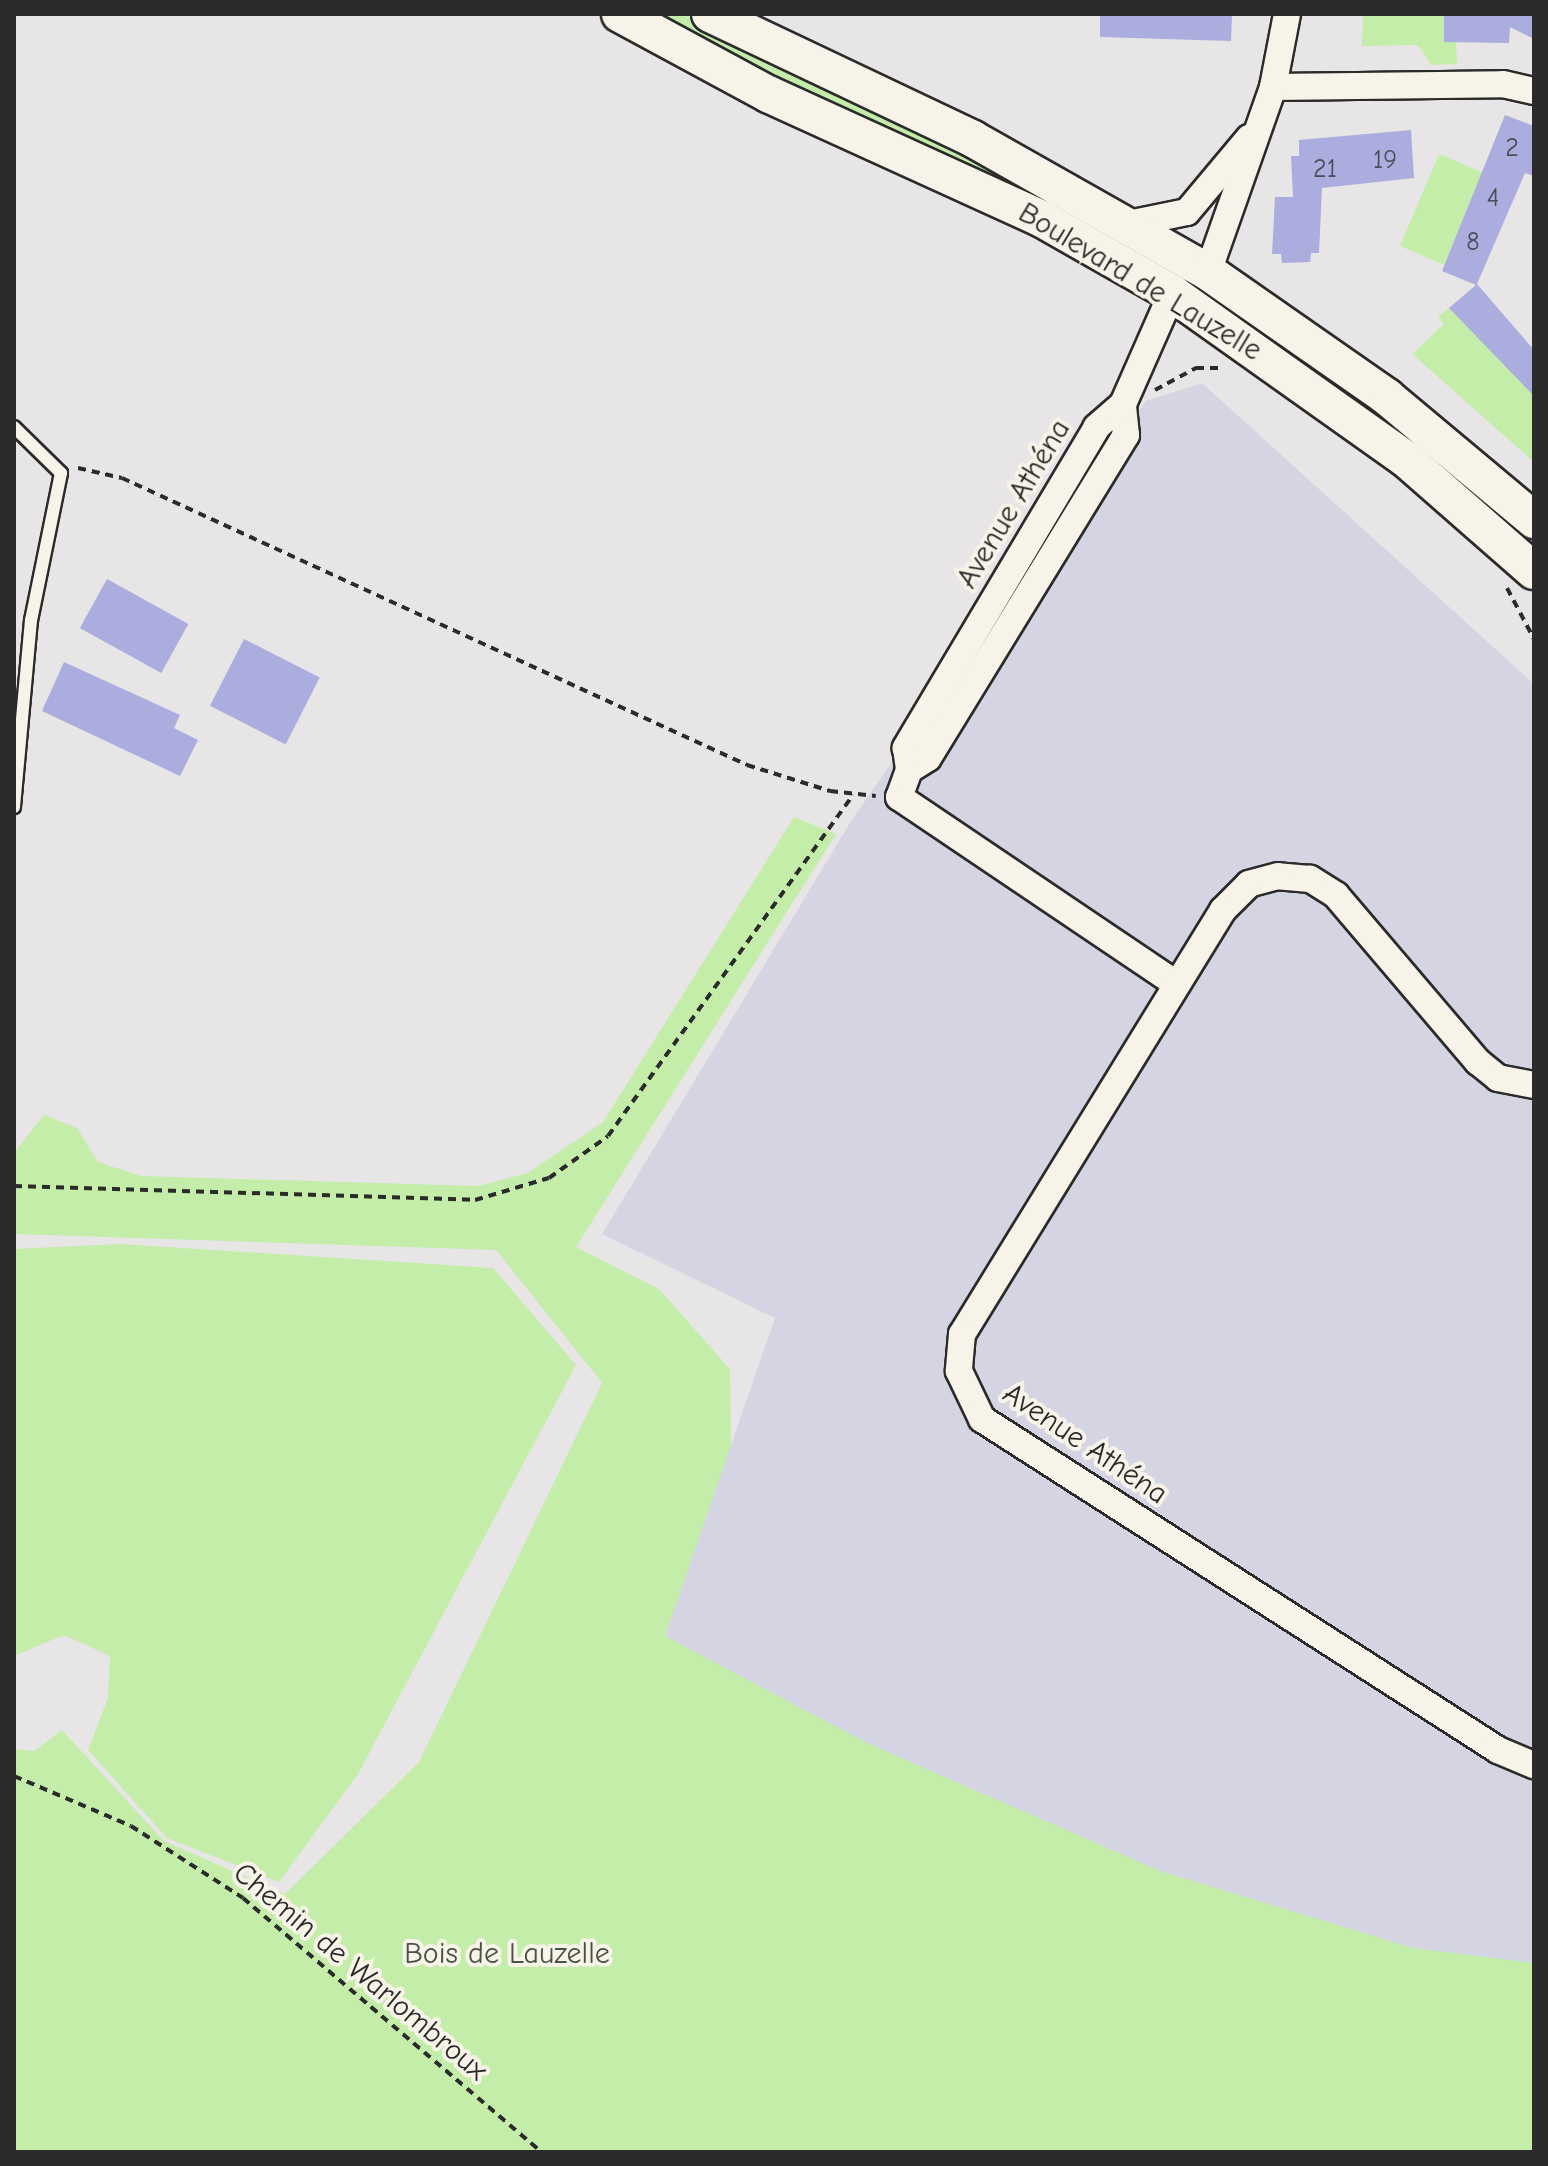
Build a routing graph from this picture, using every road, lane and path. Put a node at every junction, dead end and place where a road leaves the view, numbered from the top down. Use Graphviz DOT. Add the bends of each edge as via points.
graph roads {
  1 [pos="620,14"];
  2 [pos="710,14"];
  3 [pos="1287,14"];
  4 [pos="1273,87"];
  5 [pos="1534,91"];
  6 [pos="1258,126"];
  7 [pos="1128,224"];
  8 [pos="1208,272"];
  9 [pos="1160,286"];
  10 [pos="1238,373"];
  11 [pos="1123,404"];
  12 [pos="14,427"];
  13 [pos="61,473"];
  14 [pos="1534,520"];
  15 [pos="1518,574"];
  16 [pos="1534,639"];
  17 [pos="14,807"];
  18 [pos="1176,984"];
  19 [pos="1534,1085"];
  20 [pos="14,1186"];
  21 [pos="1534,1765"];
  22 [pos="14,1776"];
  23 [pos="541,2152"];
  1 -- 9 [label="main road, Boulevard de Lauzelle" via="768,94 1042,219"];
  2 -- 7 [label="main road, Boulevard de Lauzelle" via="973,139"];
  3 -- 4 [label="street"];
  4 -- 5 [label="street" via="1503,84"];
  4 -- 6 [label="street"];
  6 -- 7 [label="street" via="1187,212"];
  6 -- 8 [label="street"];
  7 -- 8 [label="main road, Boulevard de Lauzelle"];
  8 -- 9 [label="main road"];
  8 -- 14 [label="main road, Boulevard de Lauzelle" via="1387,397"];
  9 -- 11 [label="street"];
  9 -- 15 [label="main road, Boulevard de Lauzelle" via="1406,459"];
  10 -- 11 [label="path" via="1196,368"];
  11 -- 18 [label="street, Avenue Athéna" via="1097,427 906,748 909,770 899,797"];
  12 -- 13 [label="lane"];
  13 -- 17 [label="lane" via="31,620"];
  13 -- 20 [label="path" via="85,466 122,478 747,765 853,795 608,1136 549,1178 475,1200"];
  15 -- 16 [label="path"];
  18 -- 19 [label="street, Avenue Athéna" via="1223,910 1249,884 1278,876 1310,879 1336,895 1478,1062 1498,1078"];
  18 -- 21 [label="street, Avenue Athéna" via="962,1334 967,1398 982,1419 1498,1750"];
  22 -- 23 [label="path, Chemin de Warlombroux" via="131,1826 243,1898"];
}
